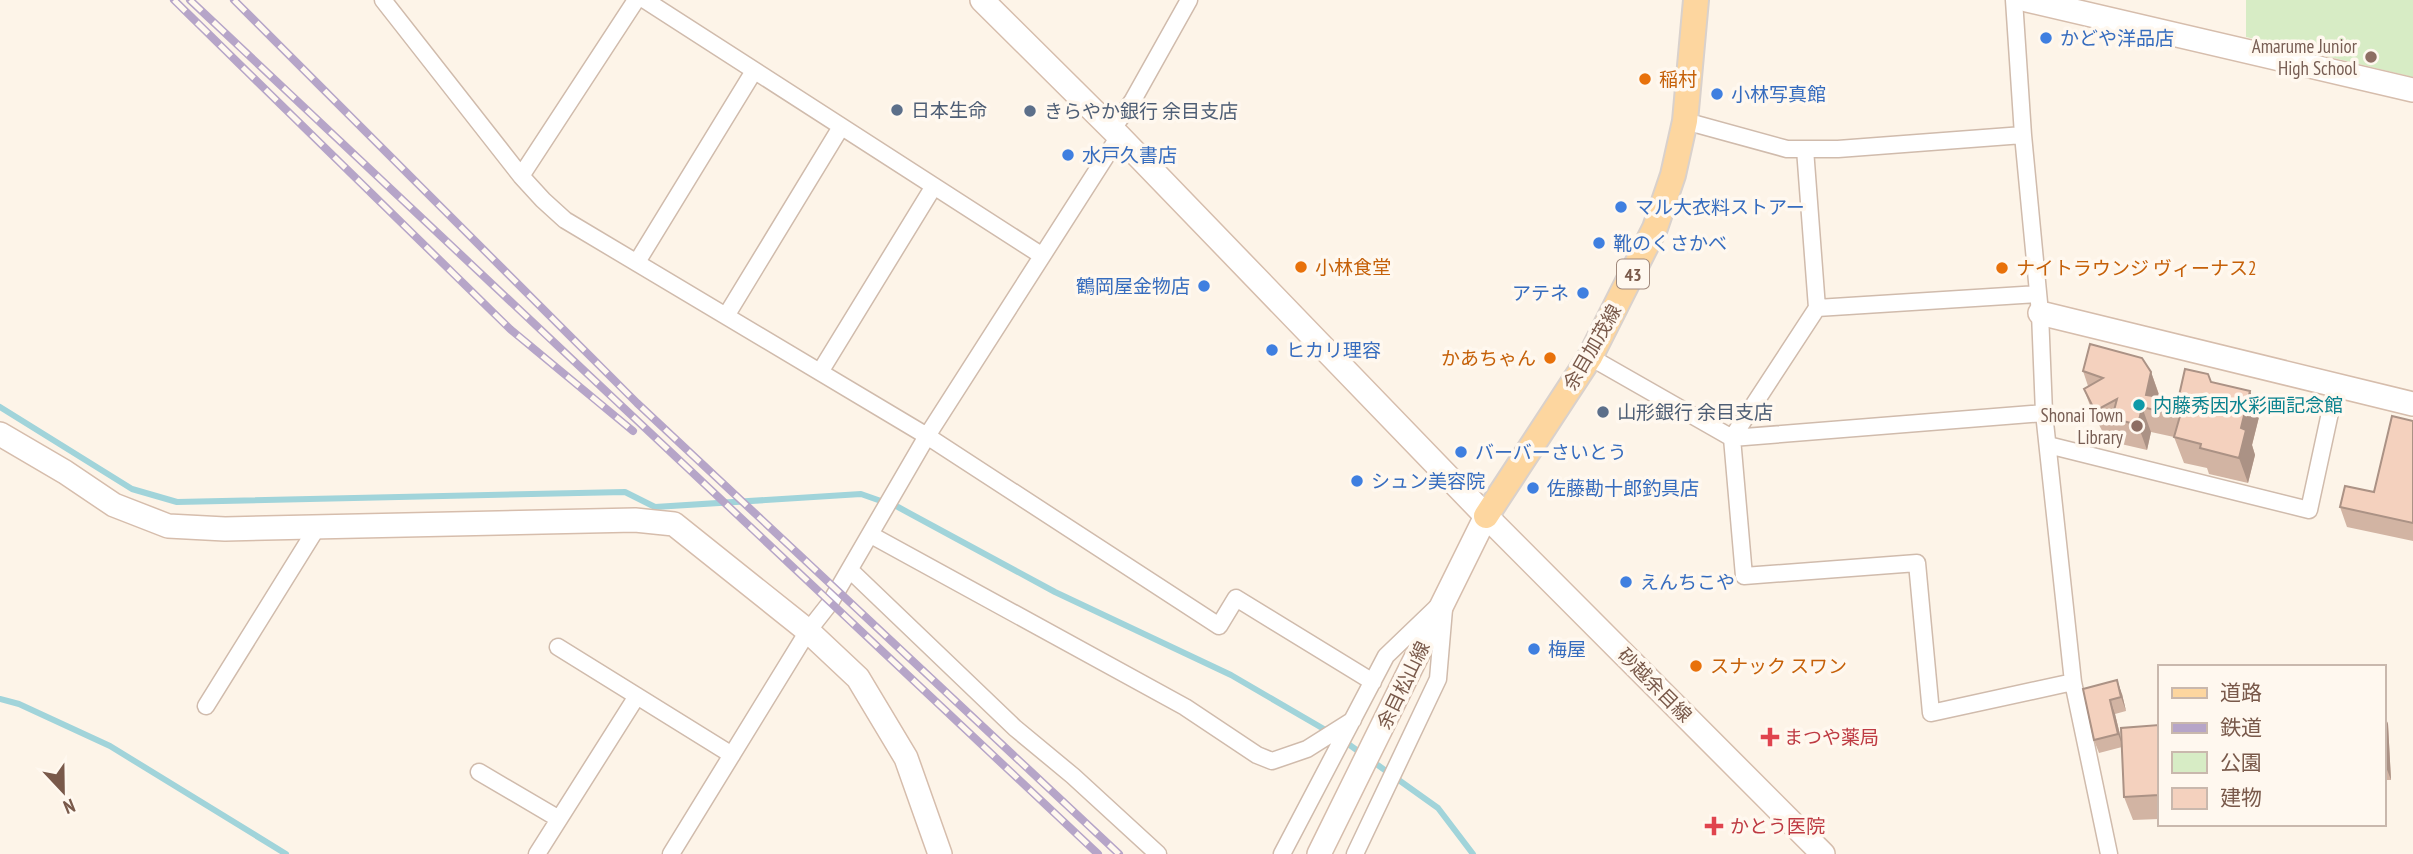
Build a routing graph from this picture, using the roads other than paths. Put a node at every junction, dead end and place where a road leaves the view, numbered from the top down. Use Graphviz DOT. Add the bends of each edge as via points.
graph roads {
  1 [pos="383,0"];
  2 [pos="636,0"];
  3 [pos="645,0"];
  4 [pos="982,0"];
  5 [pos="1189,0"];
  6 [pos="1696,0"];
  7 [pos="2014,0"];
  8 [pos="2027,0"];
  9 [pos="754,71"];
  10 [pos="2413,90"];
  11 [pos="1685,121"];
  12 [pos="841,127"];
  13 [pos="1115,133"];
  14 [pos="2023,135"];
  15 [pos="1805,149"];
  16 [pos="521,176"];
  17 [pos="934,186"];
  18 [pos="1041,255"];
  19 [pos="637,262"];
  20 [pos="2039,303"];
  21 [pos="1817,308"];
  22 [pos="726,316"];
  23 [pos="1590,357"];
  24 [pos="820,372"];
  25 [pos="2336,385"];
  26 [pos="2413,404"];
  27 [pos="2044,413"];
  28 [pos="0,434"];
  29 [pos="927,436"];
  30 [pos="1732,438"];
  31 [pos="2048,445"];
  32 [pos="1486,516"];
  33 [pos="318,526"];
  34 [pos="871,535"];
  35 [pos="850,570"];
  36 [pos="1445,599"];
  37 [pos="808,631"];
  38 [pos="558,648"];
  39 [pos="1373,682"];
  40 [pos="2073,682"];
  41 [pos="637,696"];
  42 [pos="206,706"];
  43 [pos="1353,720"];
  44 [pos="732,755"];
  45 [pos="480,772"];
  46 [pos="559,819"];
  47 [pos="537,854"];
  48 [pos="671,854"];
  49 [pos="940,854"];
  50 [pos="1158,854"];
  51 [pos="1282,854"];
  52 [pos="1319,854"];
  53 [pos="1355,854"];
  54 [pos="1823,854"];
  55 [pos="2109,854"];
  1 -- 16 [label="street"];
  2 -- 16 [label="street"];
  3 -- 9 [label="street"];
  4 -- 13 [label="street, 砂越余目線"];
  5 -- 13 [label="street"];
  6 -- 11 [label="main road, 余目加茂線 / 43"];
  7 -- 14 [label="street"];
  8 -- 10 [label="street"];
  9 -- 12 [label="street"];
  9 -- 19 [label="street"];
  11 -- 15 [label="street" via="1787,149"];
  11 -- 23 [label="main road, 余目加茂線 / 43" via="1655,228"];
  12 -- 17 [label="street"];
  12 -- 22 [label="street"];
  13 -- 18 [label="street"];
  13 -- 32 [label="street, 砂越余目線"];
  14 -- 15 [label="street"];
  14 -- 20 [label="street"];
  15 -- 21 [label="street"];
  16 -- 19 [label="street" via="565,220"];
  17 -- 18 [label="street"];
  17 -- 24 [label="street"];
  18 -- 29 [label="street"];
  19 -- 22 [label="street"];
  20 -- 21 [label="street"];
  20 -- 25 [label="street"];
  20 -- 27 [label="street"];
  21 -- 30 [label="street"];
  22 -- 24 [label="street"];
  23 -- 30 [label="street"];
  23 -- 32 [label="main road, 余目加茂線 / 43"];
  24 -- 29 [label="street"];
  25 -- 26 [label="street"];
  25 -- 31 [label="street" via="2309,510"];
  27 -- 30 [label="street"];
  27 -- 31 [label="street"];
  28 -- 33 [label="street" via="114,505 168,526"];
  29 -- 34 [label="street"];
  29 -- 39 [label="street" via="1219,626 1236,598"];
  30 -- 40 [label="street" via="1744,576 1917,563 1931,713"];
  31 -- 40 [label="street"];
  32 -- 36 [label="street, 余目松山線"];
  32 -- 54 [label="street, 砂越余目線"];
  33 -- 37 [label="street" via="635,520 674,524"];
  33 -- 42 [label="street"];
  34 -- 35 [label="street"];
  34 -- 43 [label="street" via="1185,707 1272,761 1307,749"];
  35 -- 37 [label="street"];
  35 -- 50 [label="street" via="1015,728"];
  36 -- 39 [label="street" via="1386,656"];
  36 -- 52 [label="street, 余目松山線"];
  36 -- 53 [label="street" via="1438,679"];
  37 -- 44 [label="street"];
  37 -- 49 [label="street" via="858,678 906,758"];
  38 -- 41 [label="street"];
  39 -- 43 [label="street"];
  40 -- 55 [label="street"];
  41 -- 44 [label="street"];
  41 -- 46 [label="street"];
  43 -- 51 [label="street"];
  44 -- 48 [label="street"];
  45 -- 46 [label="street"];
  46 -- 47 [label="street"];
}
